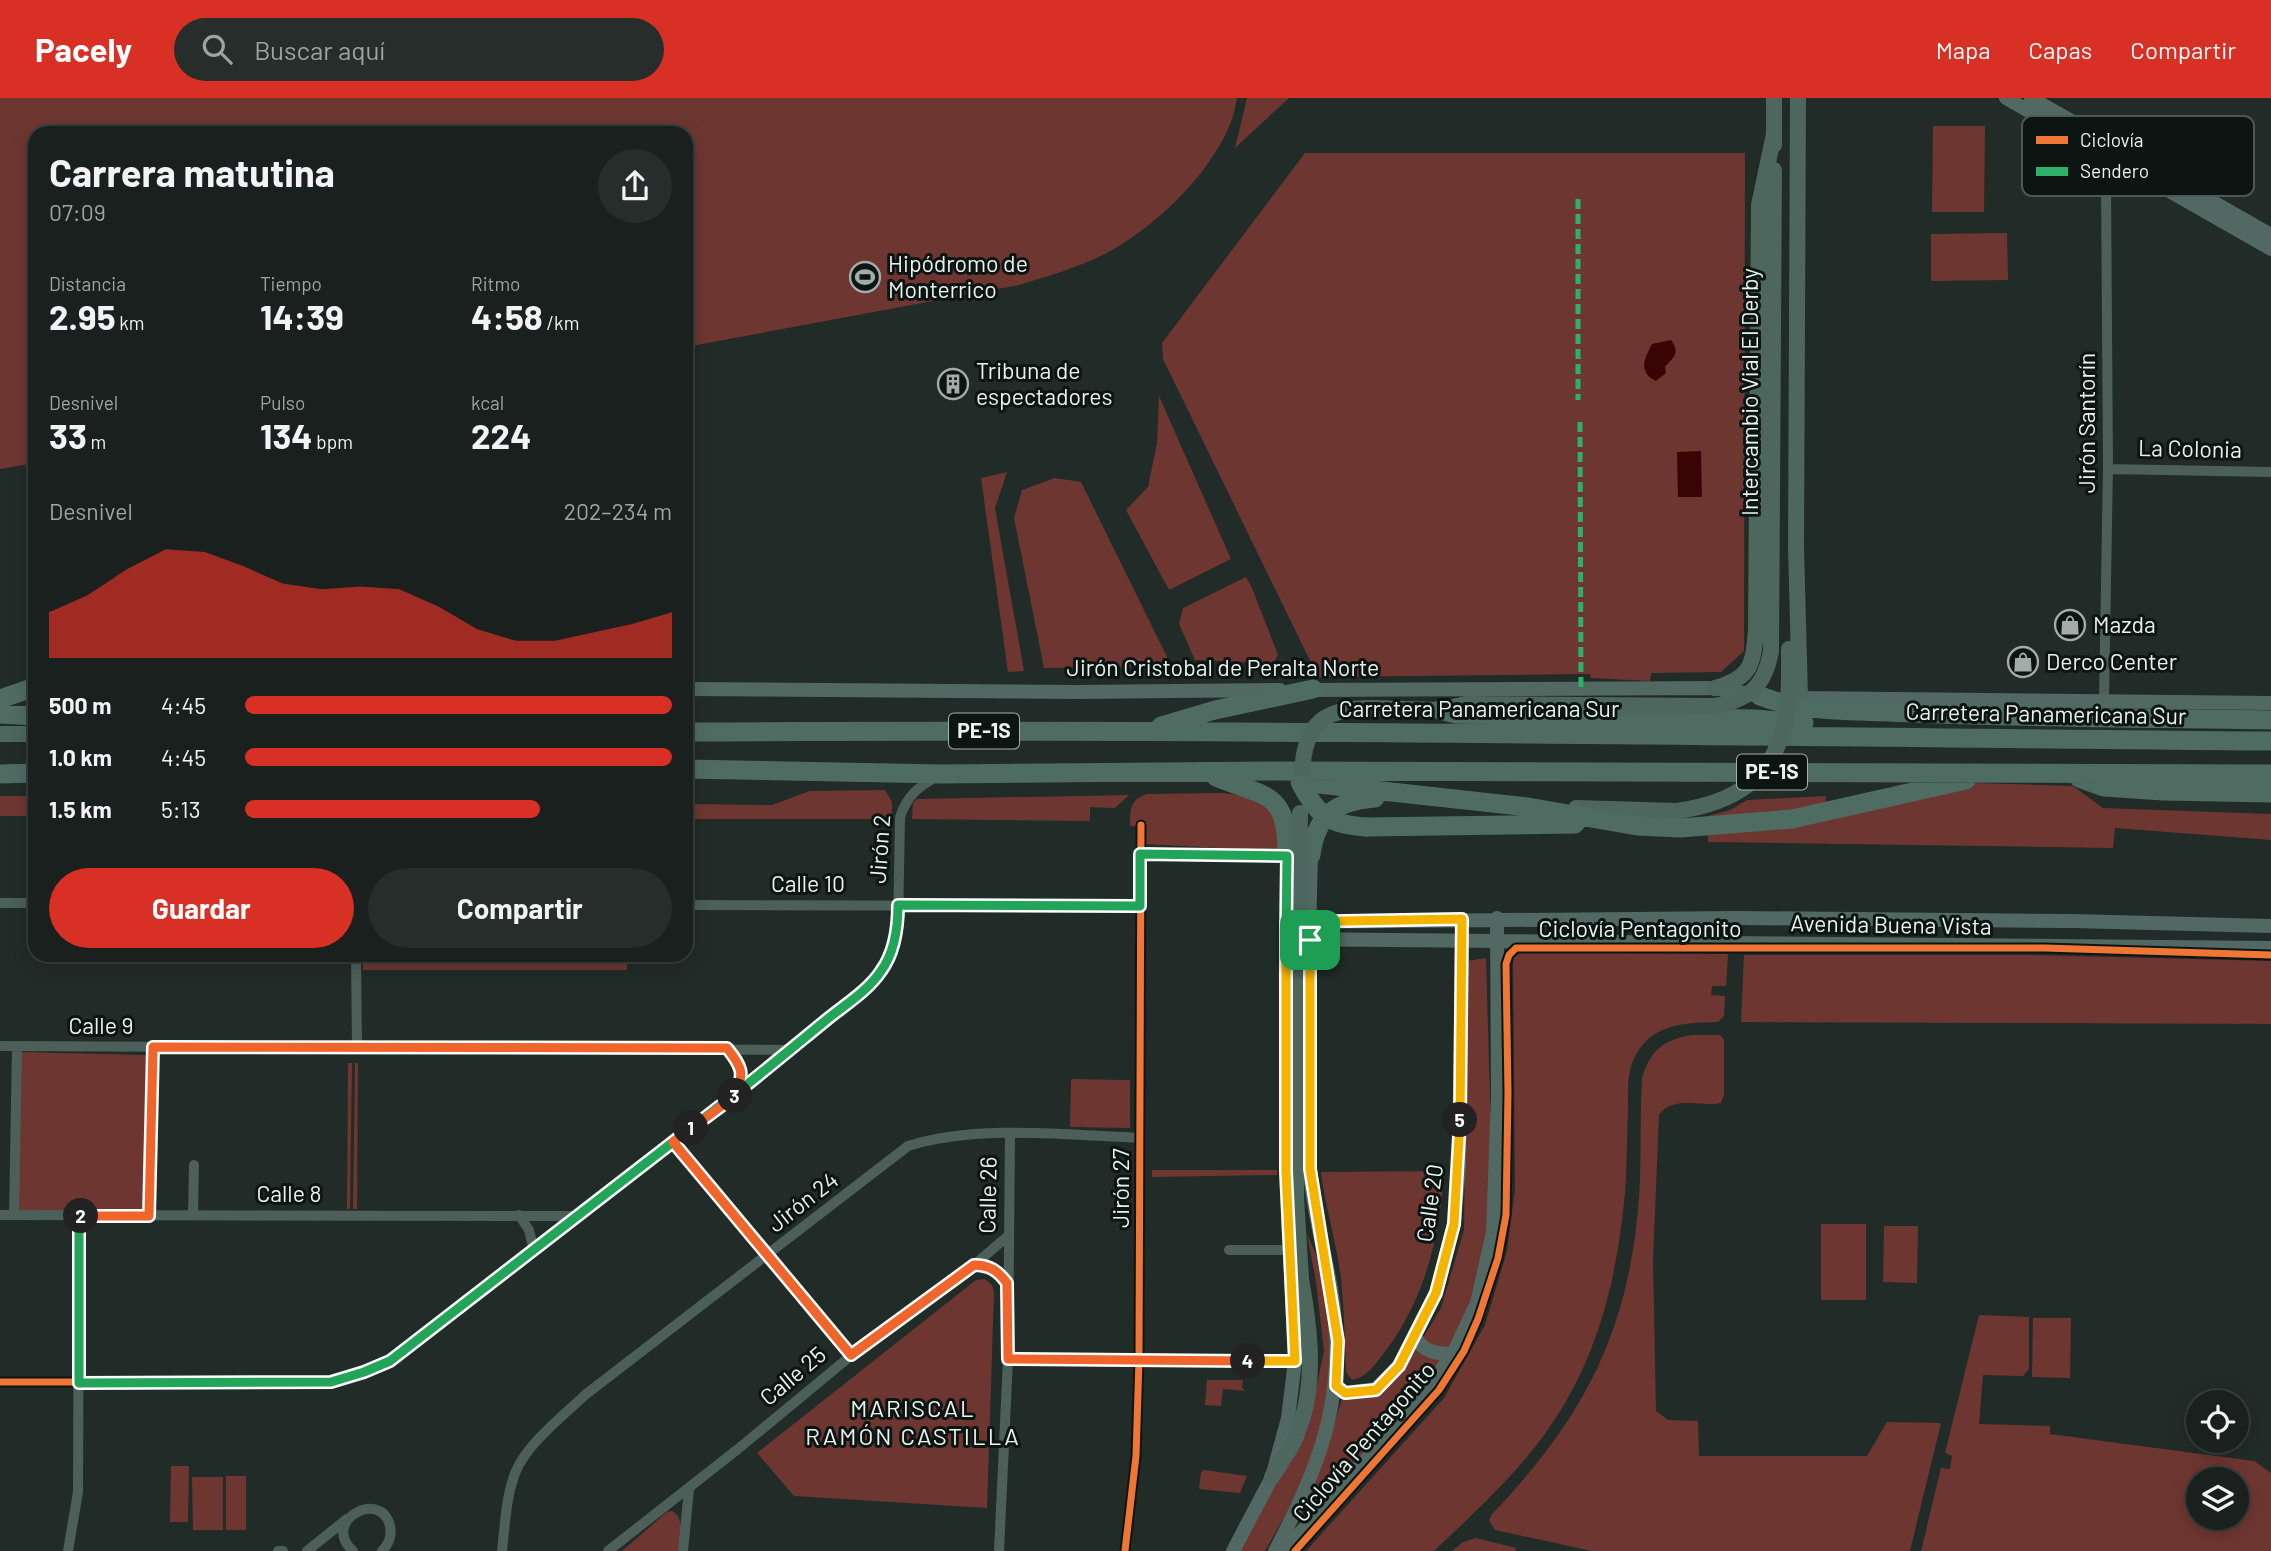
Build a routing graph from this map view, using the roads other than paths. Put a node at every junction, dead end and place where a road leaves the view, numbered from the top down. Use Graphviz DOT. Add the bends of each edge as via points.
graph roads {
  1 [pos="1774,98"];
  2 [pos="1798,98"];
  3 [pos="2006,98"];
  4 [pos="2031,98"];
  5 [pos="2042,116"];
  6 [pos="2058,116"];
  7 [pos="1774,134"];
  8 [pos="2106,196"];
  9 [pos="2185,196"];
  10 [pos="2197,196"];
  11 [pos="2271,235"];
  12 [pos="1798,244"];
  13 [pos="2271,249"];
  14 [pos="2108,469"];
  15 [pos="2271,472"];
  16 [pos="28,688"];
  17 [pos="693,688"];
  18 [pos="1715,688"];
  19 [pos="0,689"];
  20 [pos="1313,689"];
  21 [pos="28,690"];
  22 [pos="1760,696"];
  23 [pos="1800,698"];
  24 [pos="0,699"];
  25 [pos="2104,701"];
  26 [pos="2271,703"];
  27 [pos="1440,710"];
  28 [pos="0,715"];
  29 [pos="28,716"];
  30 [pos="2271,720"];
  31 [pos="693,732"];
  32 [pos="1143,732"];
  33 [pos="0,734"];
  34 [pos="28,734"];
  35 [pos="1870,736"];
  36 [pos="2271,741"];
  37 [pos="693,769"];
  38 [pos="1273,771"];
  39 [pos="1206,772"];
  40 [pos="1994,772"];
  41 [pos="2064,772"];
  42 [pos="0,774"];
  43 [pos="28,774"];
  44 [pos="942,774"];
  45 [pos="2271,774"];
  46 [pos="1301,784"];
  47 [pos="2271,793"];
  48 [pos="1414,796"];
  49 [pos="1528,807"];
  50 [pos="1621,824"];
  51 [pos="1141,825"];
  52 [pos="1140,854"];
  53 [pos="1311,855"];
  54 [pos="1287,856"];
  55 [pos="0,903"];
  56 [pos="28,903"];
  57 [pos="693,905"];
  58 [pos="898,905"];
  59 [pos="1140,906"];
  60 [pos="1497,918"];
  61 [pos="1462,919"];
  62 [pos="1286,922"];
  63 [pos="1309,922"];
  64 [pos="2146,923"];
  65 [pos="2271,926"];
  66 [pos="1286,939"];
  67 [pos="1310,940"];
  68 [pos="1497,940"];
  69 [pos="1462,941"];
  70 [pos="2144,947"];
  71 [pos="2271,948"];
  72 [pos="356,962"];
  73 [pos="0,1046"];
  74 [pos="16,1046"];
  75 [pos="153,1047"];
  76 [pos="357,1047"];
  77 [pos="727,1048"];
  78 [pos="790,1050"];
  79 [pos="735,1096"];
  80 [pos="1010,1134"];
  81 [pos="1140,1138"];
  82 [pos="673,1142"];
  83 [pos="194,1165"];
  84 [pos="0,1215"];
  85 [pos="14,1215"];
  86 [pos="193,1215"];
  87 [pos="519,1215"];
  88 [pos="79,1216"];
  89 [pos="149,1216"];
  90 [pos="577,1216"];
  91 [pos="1008,1236"];
  92 [pos="1229,1250"];
  93 [pos="1290,1250"];
  94 [pos="534,1251"];
  95 [pos="769,1255"];
  96 [pos="974,1265"];
  97 [pos="1007,1283"];
  98 [pos="1415,1335"];
  99 [pos="1453,1354"];
  100 [pos="851,1355"];
  101 [pos="1008,1359"];
  102 [pos="1139,1360"];
  103 [pos="1295,1361"];
  104 [pos="0,1382"];
  105 [pos="79,1383"];
  106 [pos="1336,1386"];
  107 [pos="1272,1477"];
  108 [pos="689,1489"];
  109 [pos="349,1518"];
  110 [pos="68,1551"];
  111 [pos="278,1551"];
  112 [pos="283,1551"];
  113 [pos="307,1551"];
  114 [pos="353,1551"];
  115 [pos="382,1551"];
  116 [pos="502,1551"];
  117 [pos="608,1551"];
  118 [pos="683,1551"];
  119 [pos="999,1551"];
  120 [pos="1125,1551"];
  121 [pos="1233,1551"];
  122 [pos="1275,1551"];
  123 [pos="1284,1551"];
  1 -- 7 [label="main road"];
  2 -- 12 [label="main road"];
  3 -- 5 [label="main road"];
  4 -- 6 [label="main road"];
  7 -- 18 [label="main road" via="1759,205 1754,657 1744,676"];
  7 -- 27 [label="main road, Intercambio Vial El Derby, bridge" via="1768,670 1745,697 1714,706 1466,704"];
  8 -- 14 [label="street, Jirón Santorín"];
  9 -- 13 [label="main road"];
  10 -- 11 [label="main road"];
  12 -- 23 [label="main road"];
  12 -- 49 [label="main road, bridge" via="1787,301 1786,719 1774,750 1748,786 1703,807 1677,811"];
  14 -- 15 [label="street, La Colonia"];
  14 -- 25 [label="street, Jirón Santorín"];
  16 -- 19 [label="main road"];
  17 -- 20 [label="main road, Jirón Cristobal de Peralta Norte"];
  18 -- 20 [label="main road, Jirón Cristobal de Peralta Norte"];
  18 -- 22 [label="main road, Jirón Cristobal de Peralta Norte"];
  20 -- 32 [label="highway" via="1214,710"];
  21 -- 24 [label="highway"];
  22 -- 23 [label="main road, Jirón Cristobal de Peralta Norte"];
  22 -- 30 [label="highway" via="1804,707 1880,711"];
  23 -- 25 [label="main road, Jirón Cristobal de Peralta Norte"];
  25 -- 26 [label="main road, Jirón Cristobal de Peralta Norte"];
  27 -- 35 [label="highway" via="1456,714 1755,719 1832,724"];
  27 -- 46 [label="main road, Intercambio Vial El Derby, bridge" via="1353,708 1331,713 1313,729 1305,745"];
  28 -- 29 [label="highway"];
  31 -- 32 [label="highway, Carretera Panamericana Sur / PE-1S"];
  32 -- 35 [label="highway, Carretera Panamericana Sur / PE-1S"];
  33 -- 34 [label="main road"];
  35 -- 36 [label="highway, Carretera Panamericana Sur / PE-1S"];
  37 -- 44 [label="highway, PE-1S"];
  38 -- 39 [label="highway, PE-1S"];
  38 -- 40 [label="highway, PE-1S"];
  38 -- 48 [label="highway" via="1297,781"];
  39 -- 44 [label="highway, PE-1S"];
  39 -- 54 [label="highway" via="1263,793 1280,809 1287,826"];
  40 -- 41 [label="highway, PE-1S"];
  40 -- 50 [label="highway" via="1792,819 1680,828"];
  41 -- 45 [label="highway, PE-1S"];
  41 -- 47 [label="highway" via="2104,787"];
  42 -- 43 [label="highway"];
  44 -- 58 [label="street, Jirón 2" via="914,790 904,804"];
  46 -- 50 [label="highway, bridge" via="1328,819 1347,825"];
  46 -- 107 [label="main road, Intercambio Vial El Derby, bridge" via="1296,1183 1310,1385 1293,1444"];
  48 -- 49 [label="highway"];
  48 -- 53 [label="highway" via="1342,804 1318,827"];
  49 -- 50 [label="highway"];
  51 -- 52 [label="street, Jirón 27"];
  52 -- 54 [label="street"];
  52 -- 59 [label="street, Jirón 27"];
  53 -- 63 [label="main road"];
  54 -- 62 [label="main road"];
  55 -- 56 [label="street"];
  57 -- 58 [label="street, Calle 10"];
  58 -- 59 [label="street, Calle 10"];
  58 -- 78 [label="street, Jirón 2" via="898,927 881,972"];
  59 -- 81 [label="street, Jirón 27"];
  60 -- 61 [label="main road, Avenida Buena Vista"];
  60 -- 64 [label="main road, Avenida Buena Vista"];
  60 -- 68 [label="main road"];
  61 -- 63 [label="main road, Avenida Buena Vista"];
  61 -- 69 [label="main road, Calle 20"];
  62 -- 63 [label="main road, Avenida Buena Vista"];
  62 -- 66 [label="main road"];
  63 -- 67 [label="main road"];
  64 -- 65 [label="main road, Avenida Buena Vista"];
  64 -- 70 [label="main road"];
  66 -- 67 [label="main road, Avenida Buena Vista"];
  66 -- 93 [label="main road"];
  67 -- 69 [label="main road, Avenida Buena Vista"];
  67 -- 106 [label="main road" via="1310,1169 1338,1341"];
  68 -- 69 [label="main road, Avenida Buena Vista"];
  68 -- 70 [label="main road, Avenida Buena Vista"];
  68 -- 99 [label="main road" via="1493,1232 1477,1303"];
  69 -- 98 [label="main road, Calle 20" via="1454,1224 1436,1293"];
  70 -- 71 [label="main road, Avenida Buena Vista"];
  72 -- 76 [label="street"];
  73 -- 74 [label="street, Calle 9"];
  74 -- 75 [label="street, Calle 9"];
  74 -- 85 [label="street"];
  75 -- 76 [label="street, Calle 9"];
  75 -- 89 [label="street"];
  76 -- 77 [label="street, Calle 9"];
  77 -- 78 [label="street, Calle 9"];
  77 -- 79 [label="street" via="742,1071"];
  78 -- 79 [label="street, Jirón 2"];
  79 -- 82 [label="street, Jirón 2"];
  80 -- 81 [label="street, Jirón 24"];
  80 -- 91 [label="street, Calle 26"];
  80 -- 95 [label="street, Jirón 24" via="951,1136 908,1146"];
  81 -- 102 [label="street, Jirón 27"];
  82 -- 90 [label="street, Jirón 2"];
  82 -- 95 [label="street"];
  83 -- 86 [label="street"];
  84 -- 85 [label="street, Calle 8"];
  85 -- 88 [label="street, Calle 8"];
  86 -- 87 [label="street, Calle 8"];
  86 -- 89 [label="street, Calle 8"];
  87 -- 90 [label="street, Calle 8"];
  87 -- 94 [label="street"];
  88 -- 89 [label="street, Calle 8"];
  88 -- 105 [label="street"];
  90 -- 94 [label="street, Jirón 2"];
  91 -- 96 [label="street, Calle 25"];
  91 -- 97 [label="street, Calle 26"];
  92 -- 93 [label="street"];
  93 -- 103 [label="main road"];
  94 -- 105 [label="street, Jirón 2" via="390,1361 331,1382"];
  95 -- 100 [label="street"];
  95 -- 116 [label="street, Jirón 24" via="585,1395 541,1436 517,1469"];
  96 -- 97 [label="street" via="991,1267"];
  96 -- 100 [label="street, Calle 25"];
  97 -- 101 [label="street, Calle 26"];
  98 -- 99 [label="main road" via="1430,1351"];
  98 -- 106 [label="main road, Calle 20" via="1399,1366 1376,1390 1345,1393"];
  99 -- 123 [label="main road" via="1403,1420"];
  100 -- 108 [label="street, Calle 25"];
  101 -- 102 [label="street"];
  101 -- 119 [label="street, Calle 26"];
  102 -- 103 [label="street"];
  102 -- 120 [label="street, Jirón 27" via="1136,1456"];
  103 -- 107 [label="main road" via="1288,1418"];
  104 -- 105 [label="street, Jirón 2"];
  105 -- 110 [label="street" via="78,1493"];
  106 -- 122 [label="main road" via="1319,1456"];
  107 -- 121 [label="main road"];
  108 -- 117 [label="street, Calle 25"];
  108 -- 118 [label="street"];
  109 -- 113 [label="street"];
  109 -- 114 [label="street" via="344,1532"];
  109 -- 115 [label="street" via="362,1509 383,1515 391,1536"];
  111 -- 112 [label="street"];
}
